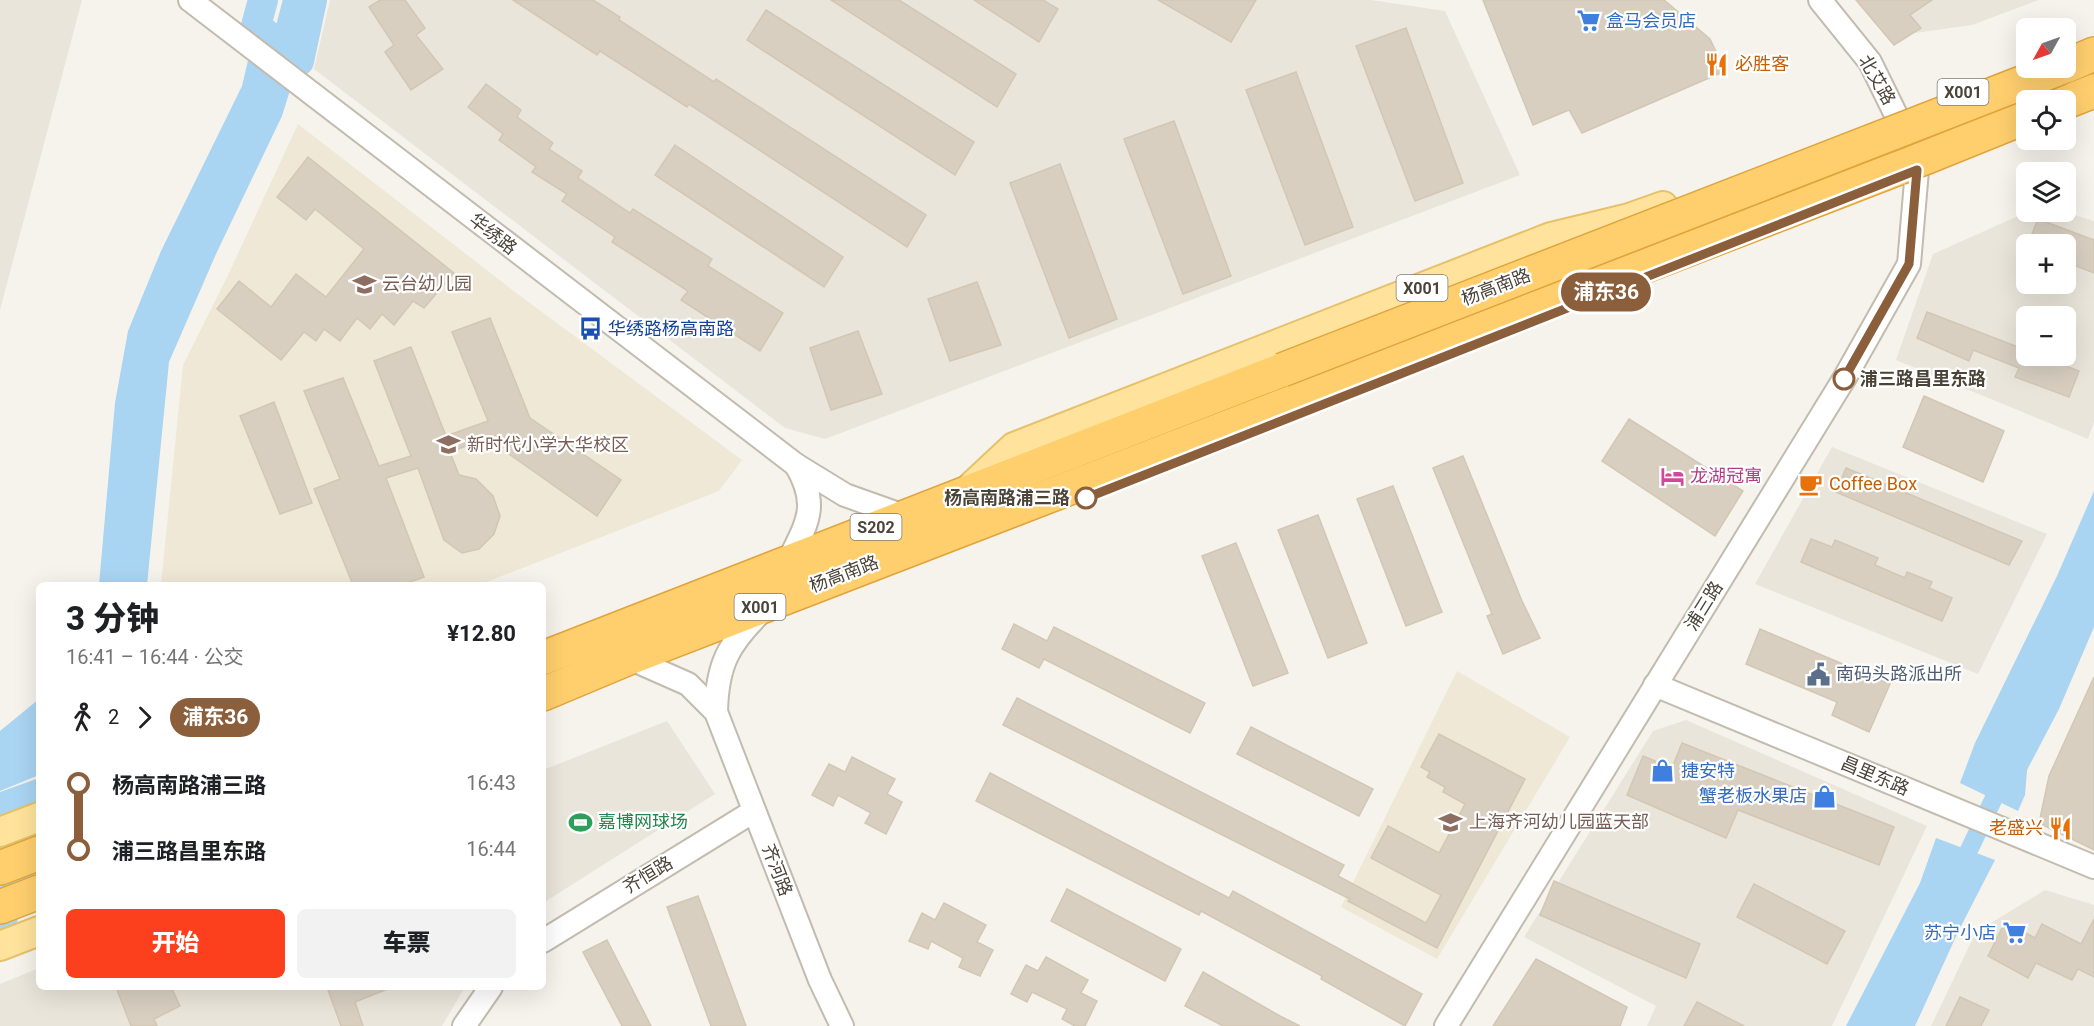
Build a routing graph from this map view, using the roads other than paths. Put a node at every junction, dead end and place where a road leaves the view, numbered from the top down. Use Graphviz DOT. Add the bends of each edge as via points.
graph roads {
  1 [pos="190,0"];
  2 [pos="1820,0"];
  3 [pos="2094,43"];
  4 [pos="2076,49"];
  5 [pos="2094,54"];
  6 [pos="2076,62"];
  7 [pos="2016,72"];
  8 [pos="2036,78"];
  9 [pos="2094,91"];
  10 [pos="2076,98"];
  11 [pos="2094,101"];
  12 [pos="2076,108"];
  13 [pos="1897,117"];
  14 [pos="2016,121"];
  15 [pos="2016,131"];
  16 [pos="1917,170"];
  17 [pos="1288,385"];
  18 [pos="796,465"];
  19 [pos="965,493"];
  20 [pos="904,516"];
  21 [pos="979,522"];
  22 [pos="788,562"];
  23 [pos="770,603"];
  24 [pos="546,657"];
  25 [pos="628,658"];
  26 [pos="1655,685"];
  27 [pos="546,693"];
  28 [pos="716,712"];
  29 [pos="754,811"];
  30 [pos="36,818"];
  31 [pos="0,832"];
  32 [pos="36,854"];
  33 [pos="2094,867"];
  34 [pos="0,868"];
  35 [pos="36,893"];
  36 [pos="0,907"];
  37 [pos="36,933"];
  38 [pos="546,939"];
  39 [pos="0,946"];
  40 [pos="489,990"];
  41 [pos="464,1026"];
  42 [pos="843,1026"];
  43 [pos="1446,1026"];
  1 -- 18 [label="street, 华绣路"];
  2 -- 13 [label="street, 北艾路" via="1870,62"];
  3 -- 4 [label="main road"];
  5 -- 6 [label="highway"];
  7 -- 13 [label="main road, 杨高南路 / X001"];
  8 -- 17 [label="highway, 杨高南路 / X001, bridge"];
  9 -- 10 [label="highway"];
  11 -- 12 [label="main road"];
  13 -- 16 [label="street, 北艾路"];
  13 -- 19 [label="main road, 杨高南路 / X001" via="1640,214 1551,237 1014,447"];
  14 -- 17 [label="highway, 杨高南路 / X001, bridge"];
  15 -- 16 [label="main road, 杨高南路 / X001"];
  16 -- 21 [label="main road, 杨高南路 / X001" via="1075,502 1043,513"];
  16 -- 26 [label="street, 浦三路" via="1909,264 1844,379"];
  17 -- 19 [label="highway, 杨高南路 / X001"];
  17 -- 21 [label="highway, 杨高南路 / X001"];
  18 -- 20 [label="street, 华绣路" via="845,495"];
  18 -- 22 [label="street, 华绣路" via="807,484 811,502 808,522"];
  19 -- 20 [label="highway, 杨高南路 / S202"];
  20 -- 22 [label="highway, 杨高南路 / S202"];
  21 -- 23 [label="highway, 杨高南路 / X001"];
  22 -- 24 [label="highway, 杨高南路 / X001"];
  23 -- 25 [label="highway, 杨高南路 / X001"];
  23 -- 28 [label="street, 齐河路" via="738,634 727,652"];
  25 -- 27 [label="highway, 杨高南路 / X001"];
  25 -- 28 [label="street, 齐河路" via="687,684"];
  26 -- 33 [label="street, 昌里东路"];
  26 -- 43 [label="street, 浦三路"];
  28 -- 29 [label="street, 齐河路"];
  29 -- 38 [label="street, 齐恒路"];
  29 -- 42 [label="street, 齐河路" via="820,980"];
  30 -- 31 [label="main road"];
  32 -- 34 [label="highway"];
  35 -- 36 [label="highway"];
  37 -- 39 [label="main road"];
  40 -- 41 [label="street"];
}
